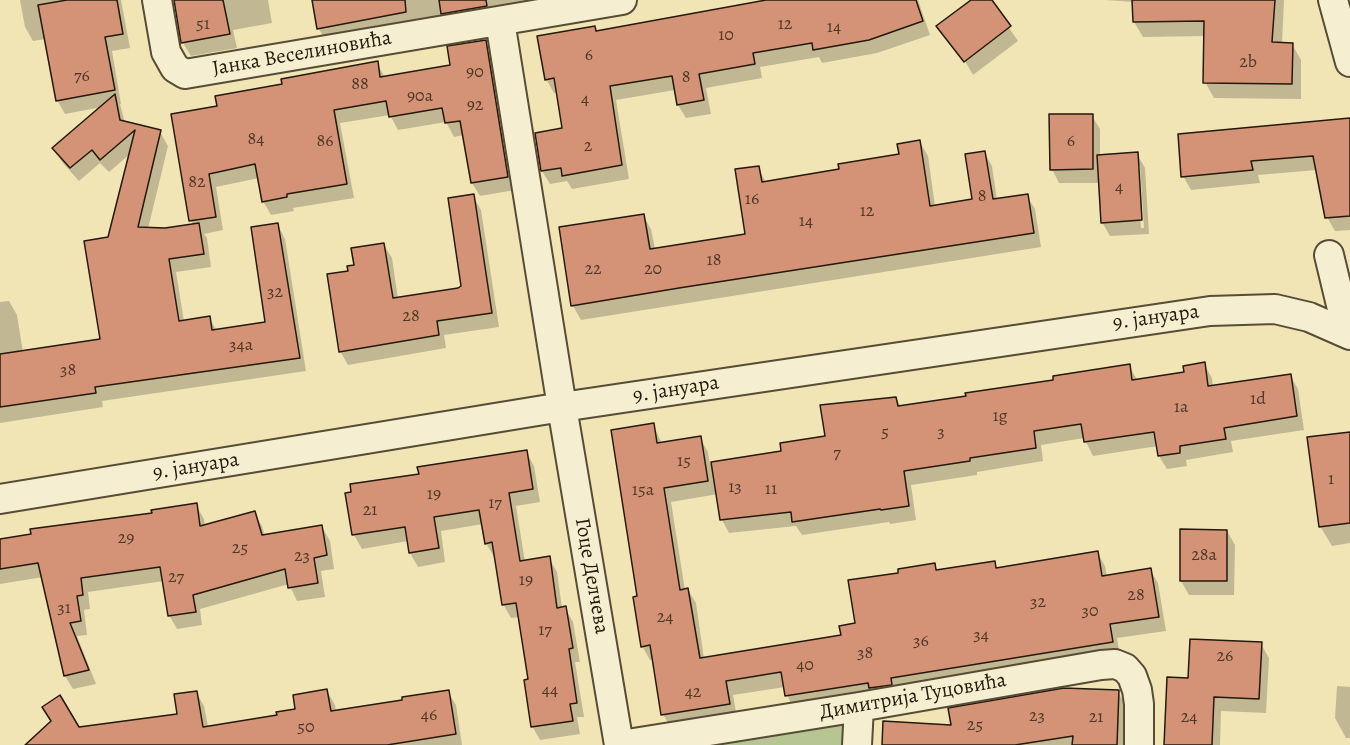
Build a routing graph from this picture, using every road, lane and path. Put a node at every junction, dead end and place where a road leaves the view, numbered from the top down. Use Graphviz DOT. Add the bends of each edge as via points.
graph roads {
  1 [pos="157,0"];
  2 [pos="622,0"];
  3 [pos="1333,0"];
  4 [pos="500,21"];
  5 [pos="1350,62"];
  6 [pos="1329,255"];
  7 [pos="1349,334"];
  8 [pos="562,407"];
  9 [pos="0,499"];
  10 [pos="859,707"];
  11 [pos="620,745"];
  12 [pos="857,745"];
  13 [pos="1139,745"];
  1 -- 4 [label="street, Јанка Веселиновића" via="166,52 175,68 185,74"];
  2 -- 4 [label="street, Јанка Веселиновића"];
  3 -- 5 [label="street"];
  4 -- 8 [label="street"];
  6 -- 7 [label="street"];
  7 -- 8 [label="street, 9. јануара" via="1309,317 1275,309 1210,311"];
  8 -- 9 [label="street, 9. јануара"];
  8 -- 11 [label="street, Гоце Делчева"];
  10 -- 11 [label="street, Димитрија Туцовића"];
  10 -- 12 [label="street"];
  10 -- 13 [label="street, Димитрија Туцовића" via="1115,664 1132,676 1137,690"];
}
